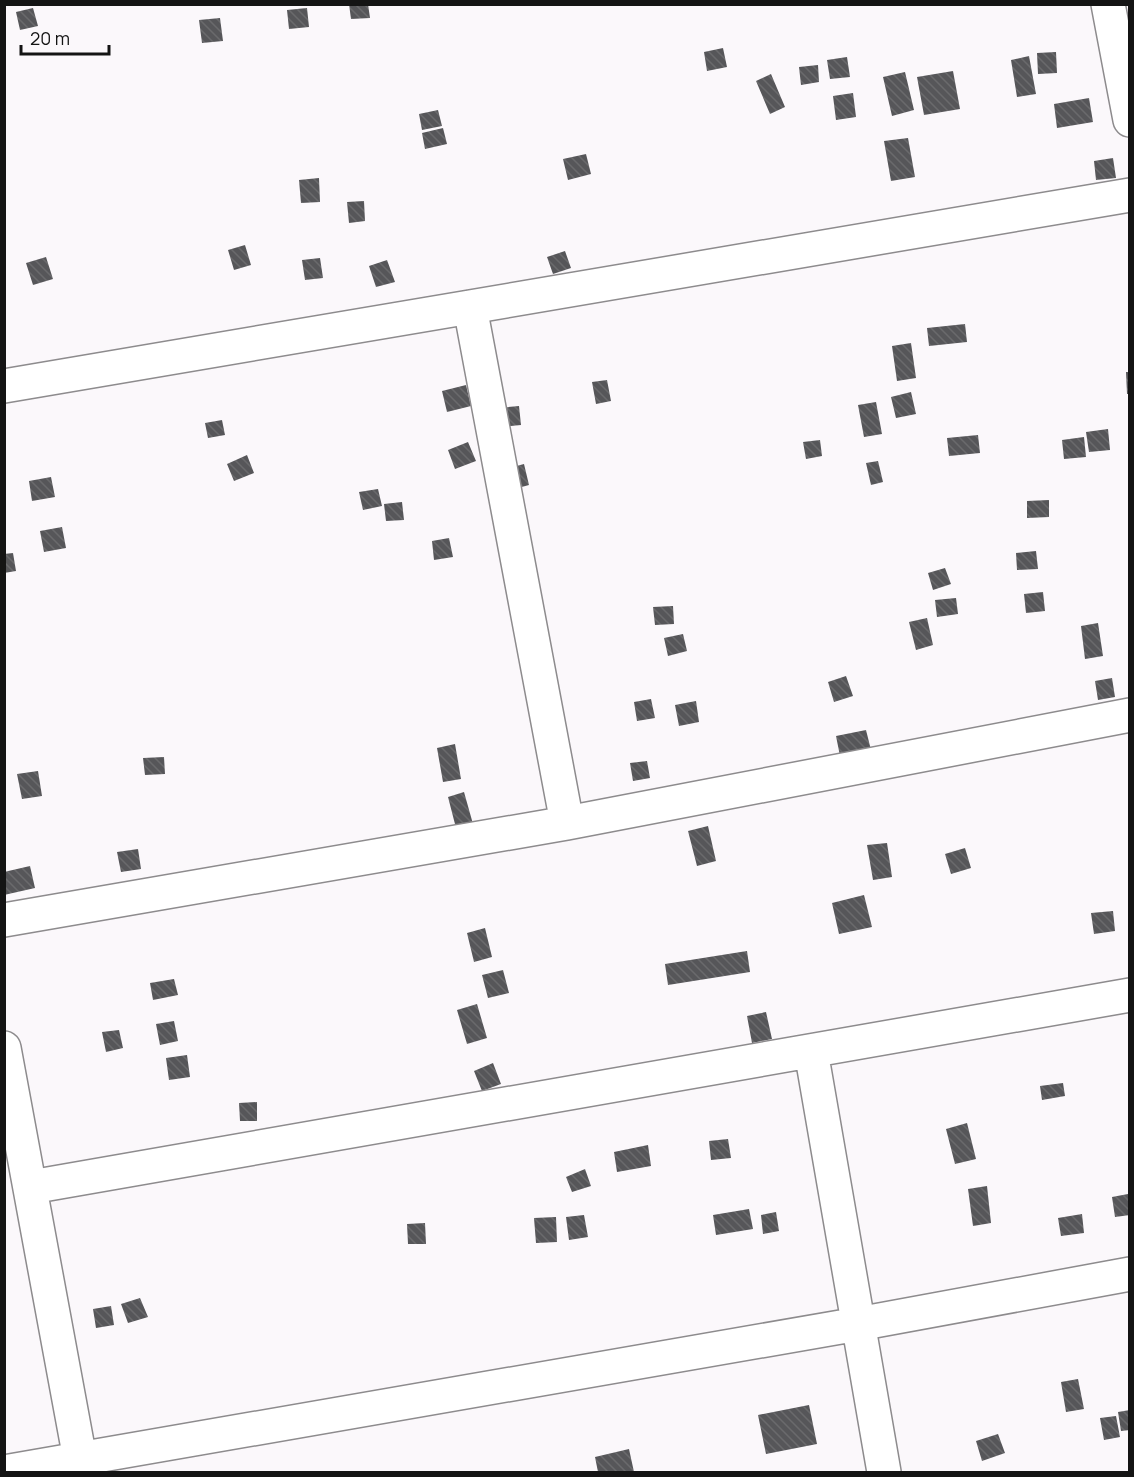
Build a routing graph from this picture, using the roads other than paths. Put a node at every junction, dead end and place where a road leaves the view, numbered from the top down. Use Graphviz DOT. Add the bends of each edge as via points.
graph roads {
  1 [pos="1108,4"];
  2 [pos="1130,120"];
  3 [pos="1130,195"];
  4 [pos="470,306"];
  5 [pos="4,386"];
  6 [pos="1130,715"];
  7 [pos="567,823"];
  8 [pos="4,920"];
  9 [pos="1130,995"];
  10 [pos="4,1047"];
  11 [pos="811,1051"];
  12 [pos="31,1187"];
  13 [pos="1130,1274"];
  14 [pos="858,1324"];
  15 [pos="80,1459"];
  16 [pos="4,1472"];
  17 [pos="884,1473"];
  1 -- 2 [label="street"];
  3 -- 4 [label="street"];
  4 -- 5 [label="street"];
  4 -- 7 [label="street"];
  6 -- 7 [label="street"];
  7 -- 8 [label="street"];
  9 -- 11 [label="street"];
  10 -- 12 [label="street"];
  11 -- 12 [label="street"];
  11 -- 14 [label="street"];
  12 -- 15 [label="street"];
  13 -- 14 [label="street"];
  14 -- 15 [label="street"];
  14 -- 17 [label="street"];
  15 -- 16 [label="street"];
}
